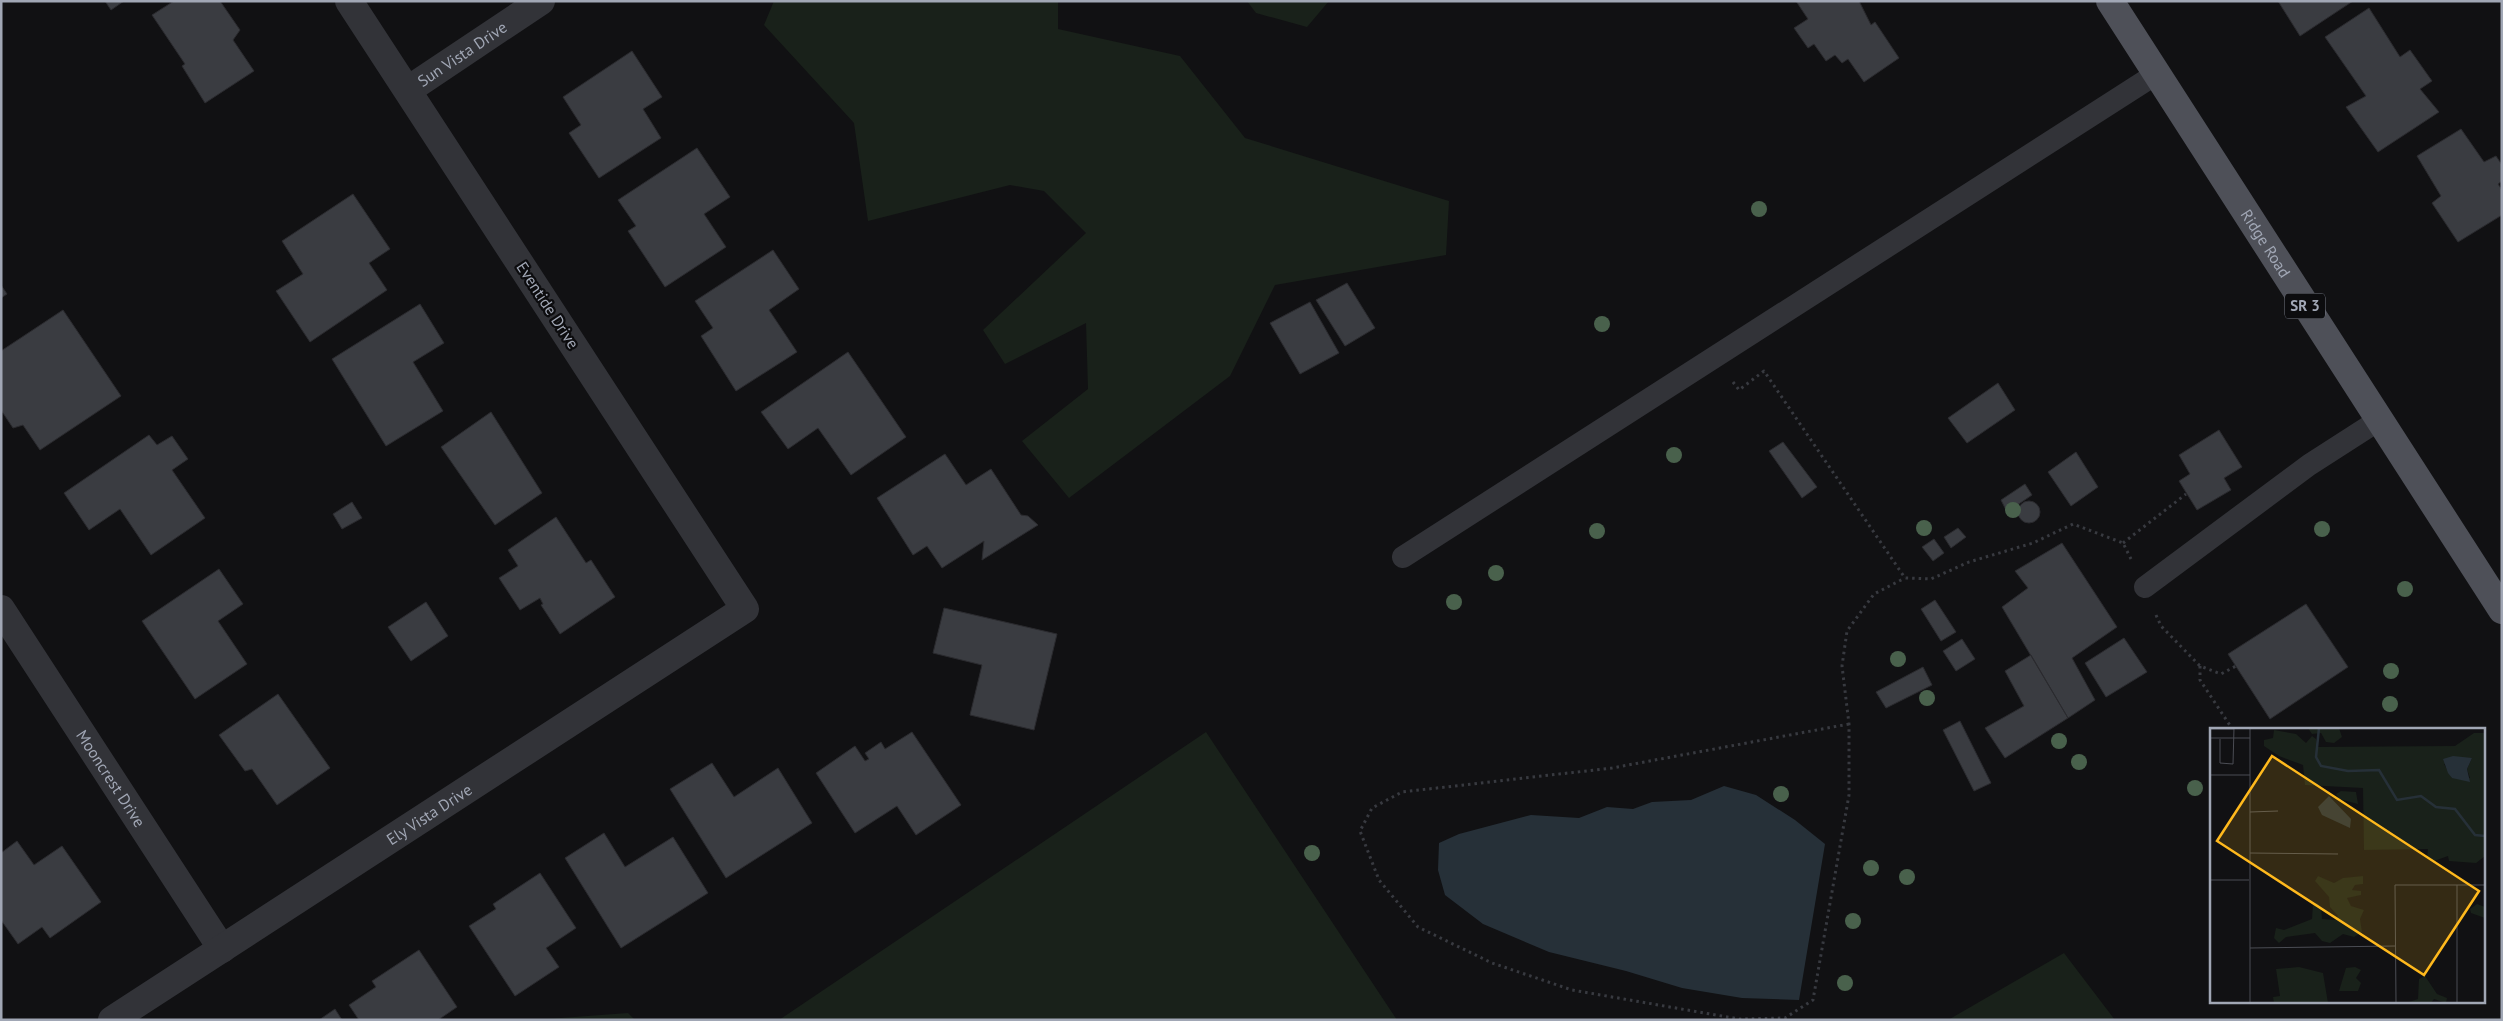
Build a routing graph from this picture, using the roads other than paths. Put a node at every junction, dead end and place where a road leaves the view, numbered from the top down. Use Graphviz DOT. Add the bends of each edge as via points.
graph roads {
  1 [pos="348,1"];
  2 [pos="541,1"];
  3 [pos="2110,1"];
  4 [pos="2156,74"];
  5 [pos="408,90"];
  6 [pos="2378,420"];
  7 [pos="1403,557"];
  8 [pos="2145,587"];
  9 [pos="1,609"];
  10 [pos="745,609"];
  11 [pos="2502,610"];
  12 [pos="222,949"];
  13 [pos="112,1020"];
  1 -- 5 [label="street, Eventide Drive"];
  2 -- 5 [label="street, Sun Vista Drive"];
  3 -- 4 [label="main road, Ridge Road / SR 3"];
  4 -- 6 [label="main road, Ridge Road / SR 3"];
  4 -- 7 [label="lane"];
  5 -- 10 [label="street, Eventide Drive"];
  6 -- 8 [label="lane" via="2309,465"];
  6 -- 11 [label="main road, Ridge Road / SR 3"];
  9 -- 12 [label="street, Mooncrest Drive"];
  10 -- 12 [label="street, Ely Vista Drive"];
  12 -- 13 [label="street, Ely Vista Drive"];
}
